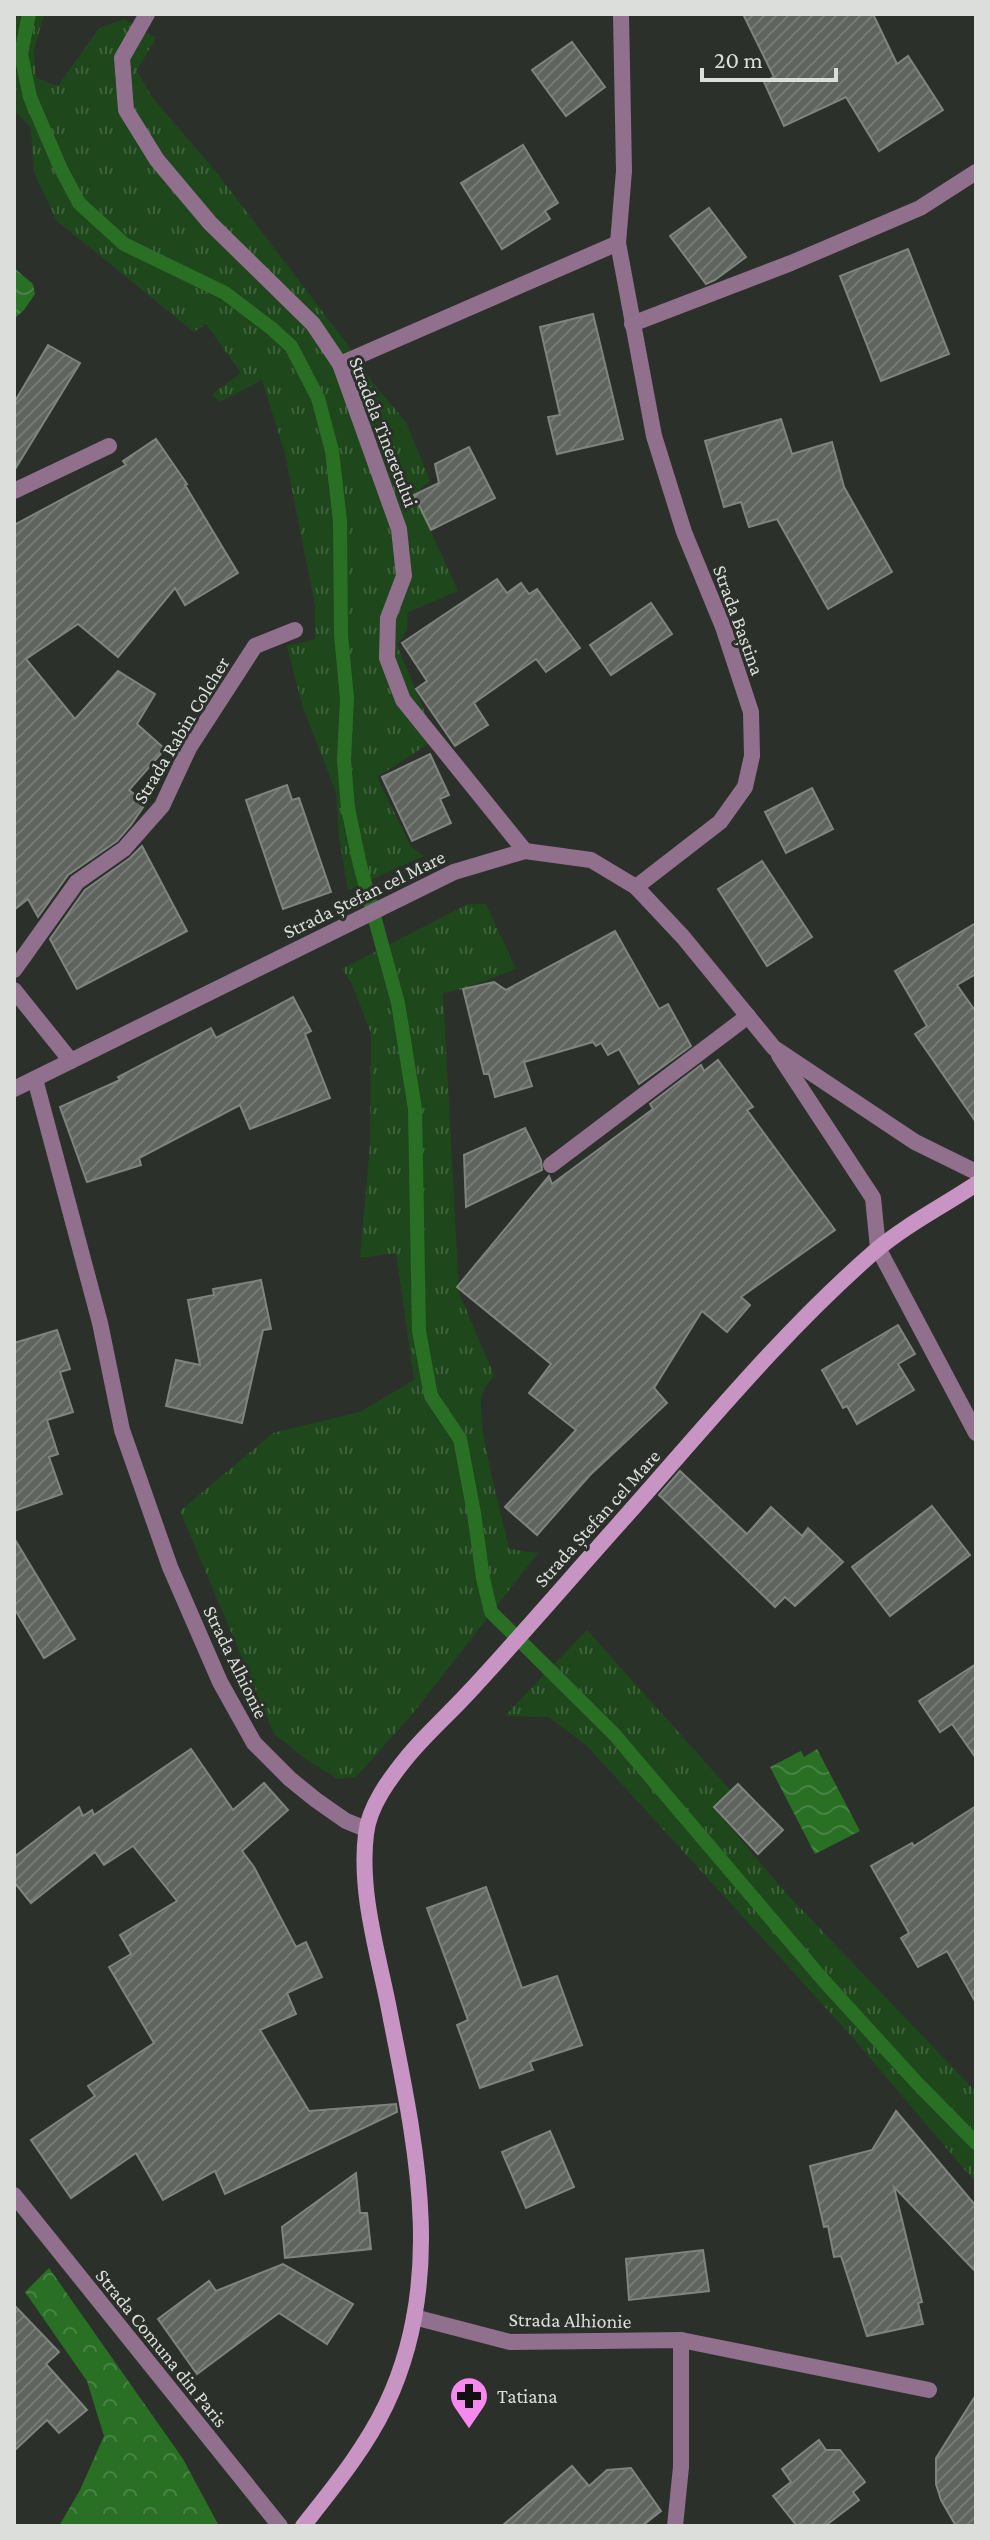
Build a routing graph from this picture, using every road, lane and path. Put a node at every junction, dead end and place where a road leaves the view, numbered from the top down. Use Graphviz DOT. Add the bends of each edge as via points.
graph roads {
  1 [pos="147,14"];
  2 [pos="621,14"];
  3 [pos="976,172"];
  4 [pos="618,243"];
  5 [pos="632,324"];
  6 [pos="340,364"];
  7 [pos="109,446"];
  8 [pos="14,491"];
  9 [pos="295,630"];
  10 [pos="525,851"];
  11 [pos="636,887"];
  12 [pos="14,970"];
  13 [pos="14,990"];
  14 [pos="748,1016"];
  15 [pos="774,1048"];
  16 [pos="71,1061"];
  17 [pos="35,1079"];
  18 [pos="14,1089"];
  19 [pos="551,1165"];
  20 [pos="976,1172"];
  21 [pos="976,1184"];
  22 [pos="878,1248"];
  23 [pos="976,1433"];
  24 [pos="366,1829"];
  25 [pos="14,2195"];
  26 [pos="414,2317"];
  27 [pos="681,2340"];
  28 [pos="929,2390"];
  29 [pos="280,2526"];
  30 [pos="303,2526"];
  31 [pos="675,2526"];
  1 -- 6 [label="street, Stradela Tineretului" via="122,58 126,110 157,160 210,223 313,324"];
  2 -- 4 [label="street, Strada Baștina" via="624,171"];
  3 -- 5 [label="street" via="920,208"];
  4 -- 5 [label="street, Strada Baștina"];
  4 -- 6 [label="street"];
  5 -- 11 [label="street, Strada Baștina" via="662,463 751,712 752,756 745,787 720,822"];
  6 -- 10 [label="street, Stradela Tineretului" via="399,529 404,576 388,618 387,658 397,686"];
  7 -- 8 [label="street"];
  9 -- 12 [label="street, Strada Rabin Colcher" via="255,646 189,748 162,806 124,849 77,882"];
  10 -- 11 [label="street, Strada Ștefan cel Mare" via="591,860"];
  10 -- 16 [label="street, Strada Ștefan cel Mare" via="454,872"];
  11 -- 14 [label="street, Strada Ștefan cel Mare"];
  13 -- 16 [label="street"];
  14 -- 15 [label="street, Strada Ștefan cel Mare"];
  14 -- 19 [label="street"];
  15 -- 20 [label="street, Strada Ștefan cel Mare" via="915,1142"];
  15 -- 22 [label="street, Strada Ștefan cel Mare" via="873,1198"];
  16 -- 17 [label="street, Strada Ștefan cel Mare"];
  17 -- 18 [label="street, Strada Ștefan cel Mare"];
  17 -- 24 [label="street, Strada Alhionie" via="100,1323 122,1430 170,1567 220,1682 254,1743 316,1800"];
  21 -- 22 [label="main road, Strada Ștefan cel Mare"];
  22 -- 23 [label="street"];
  22 -- 24 [label="main road, Strada Ștefan cel Mare" via="758,1367 407,1757 375,1803"];
  24 -- 26 [label="main road" via="369,1909 416,2149 423,2239"];
  25 -- 29 [label="street, Strada Comuna din Paris"];
  26 -- 27 [label="street, Strada Alhionie" via="510,2342"];
  26 -- 30 [label="main road" via="386,2405 363,2446"];
  27 -- 28 [label="street, Strada Alhionie"];
  27 -- 31 [label="street" via="681,2467"];
}
